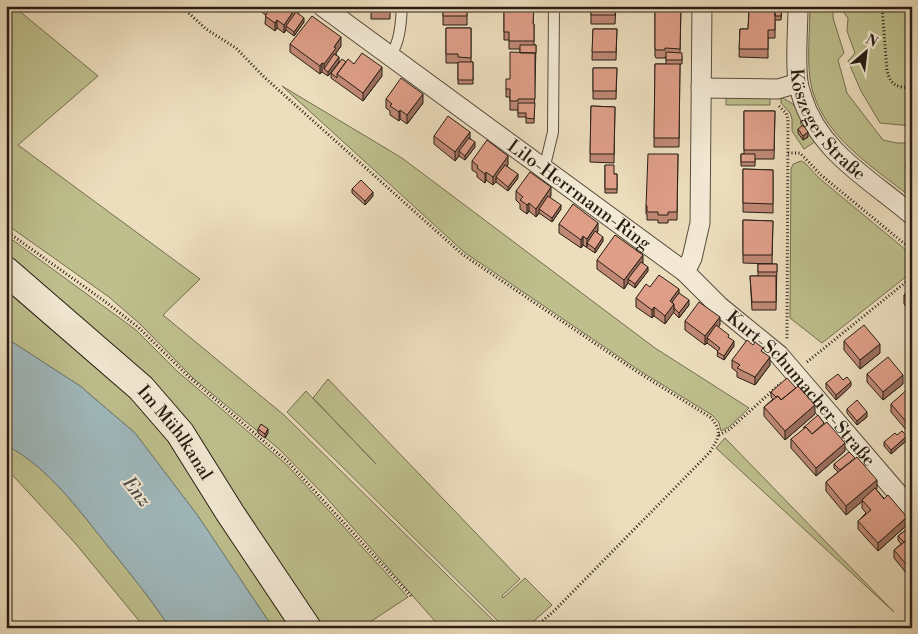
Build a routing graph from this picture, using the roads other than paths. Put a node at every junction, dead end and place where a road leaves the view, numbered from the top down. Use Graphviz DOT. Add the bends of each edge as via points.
graph roads {
  1 [pos="322,6"];
  2 [pos="402,6"];
  3 [pos="554,6"];
  4 [pos="702,6"];
  5 [pos="798,6"];
  6 [pos="390,56"];
  7 [pos="798,84"];
  8 [pos="702,88"];
  9 [pos="541,167"];
  10 [pos="912,215"];
  11 [pos="6,271"];
  12 [pos="685,272"];
  13 [pos="912,510"];
  14 [pos="307,628"];
  1 -- 6 [label="street, Lilo-Herrmann-Ring"];
  2 -- 6 [label="lane" via="397,42"];
  3 -- 9 [label="lane" via="553,132 546,161"];
  4 -- 8 [label="street"];
  5 -- 7 [label="street, Köszeger Straße"];
  6 -- 9 [label="street, Lilo-Herrmann-Ring"];
  7 -- 8 [label="street" via="778,89"];
  7 -- 10 [label="street, Köszeger Straße" via="805,108 830,147"];
  8 -- 12 [label="street" via="700,223 692,258"];
  9 -- 12 [label="street, Lilo-Herrmann-Ring"];
  11 -- 14 [label="street, Im Mühlkanal" via="141,388 159,408 193,452"];
  12 -- 13 [label="street, Kurt-Schumacher-Straße" via="719,306 779,355"];
}
